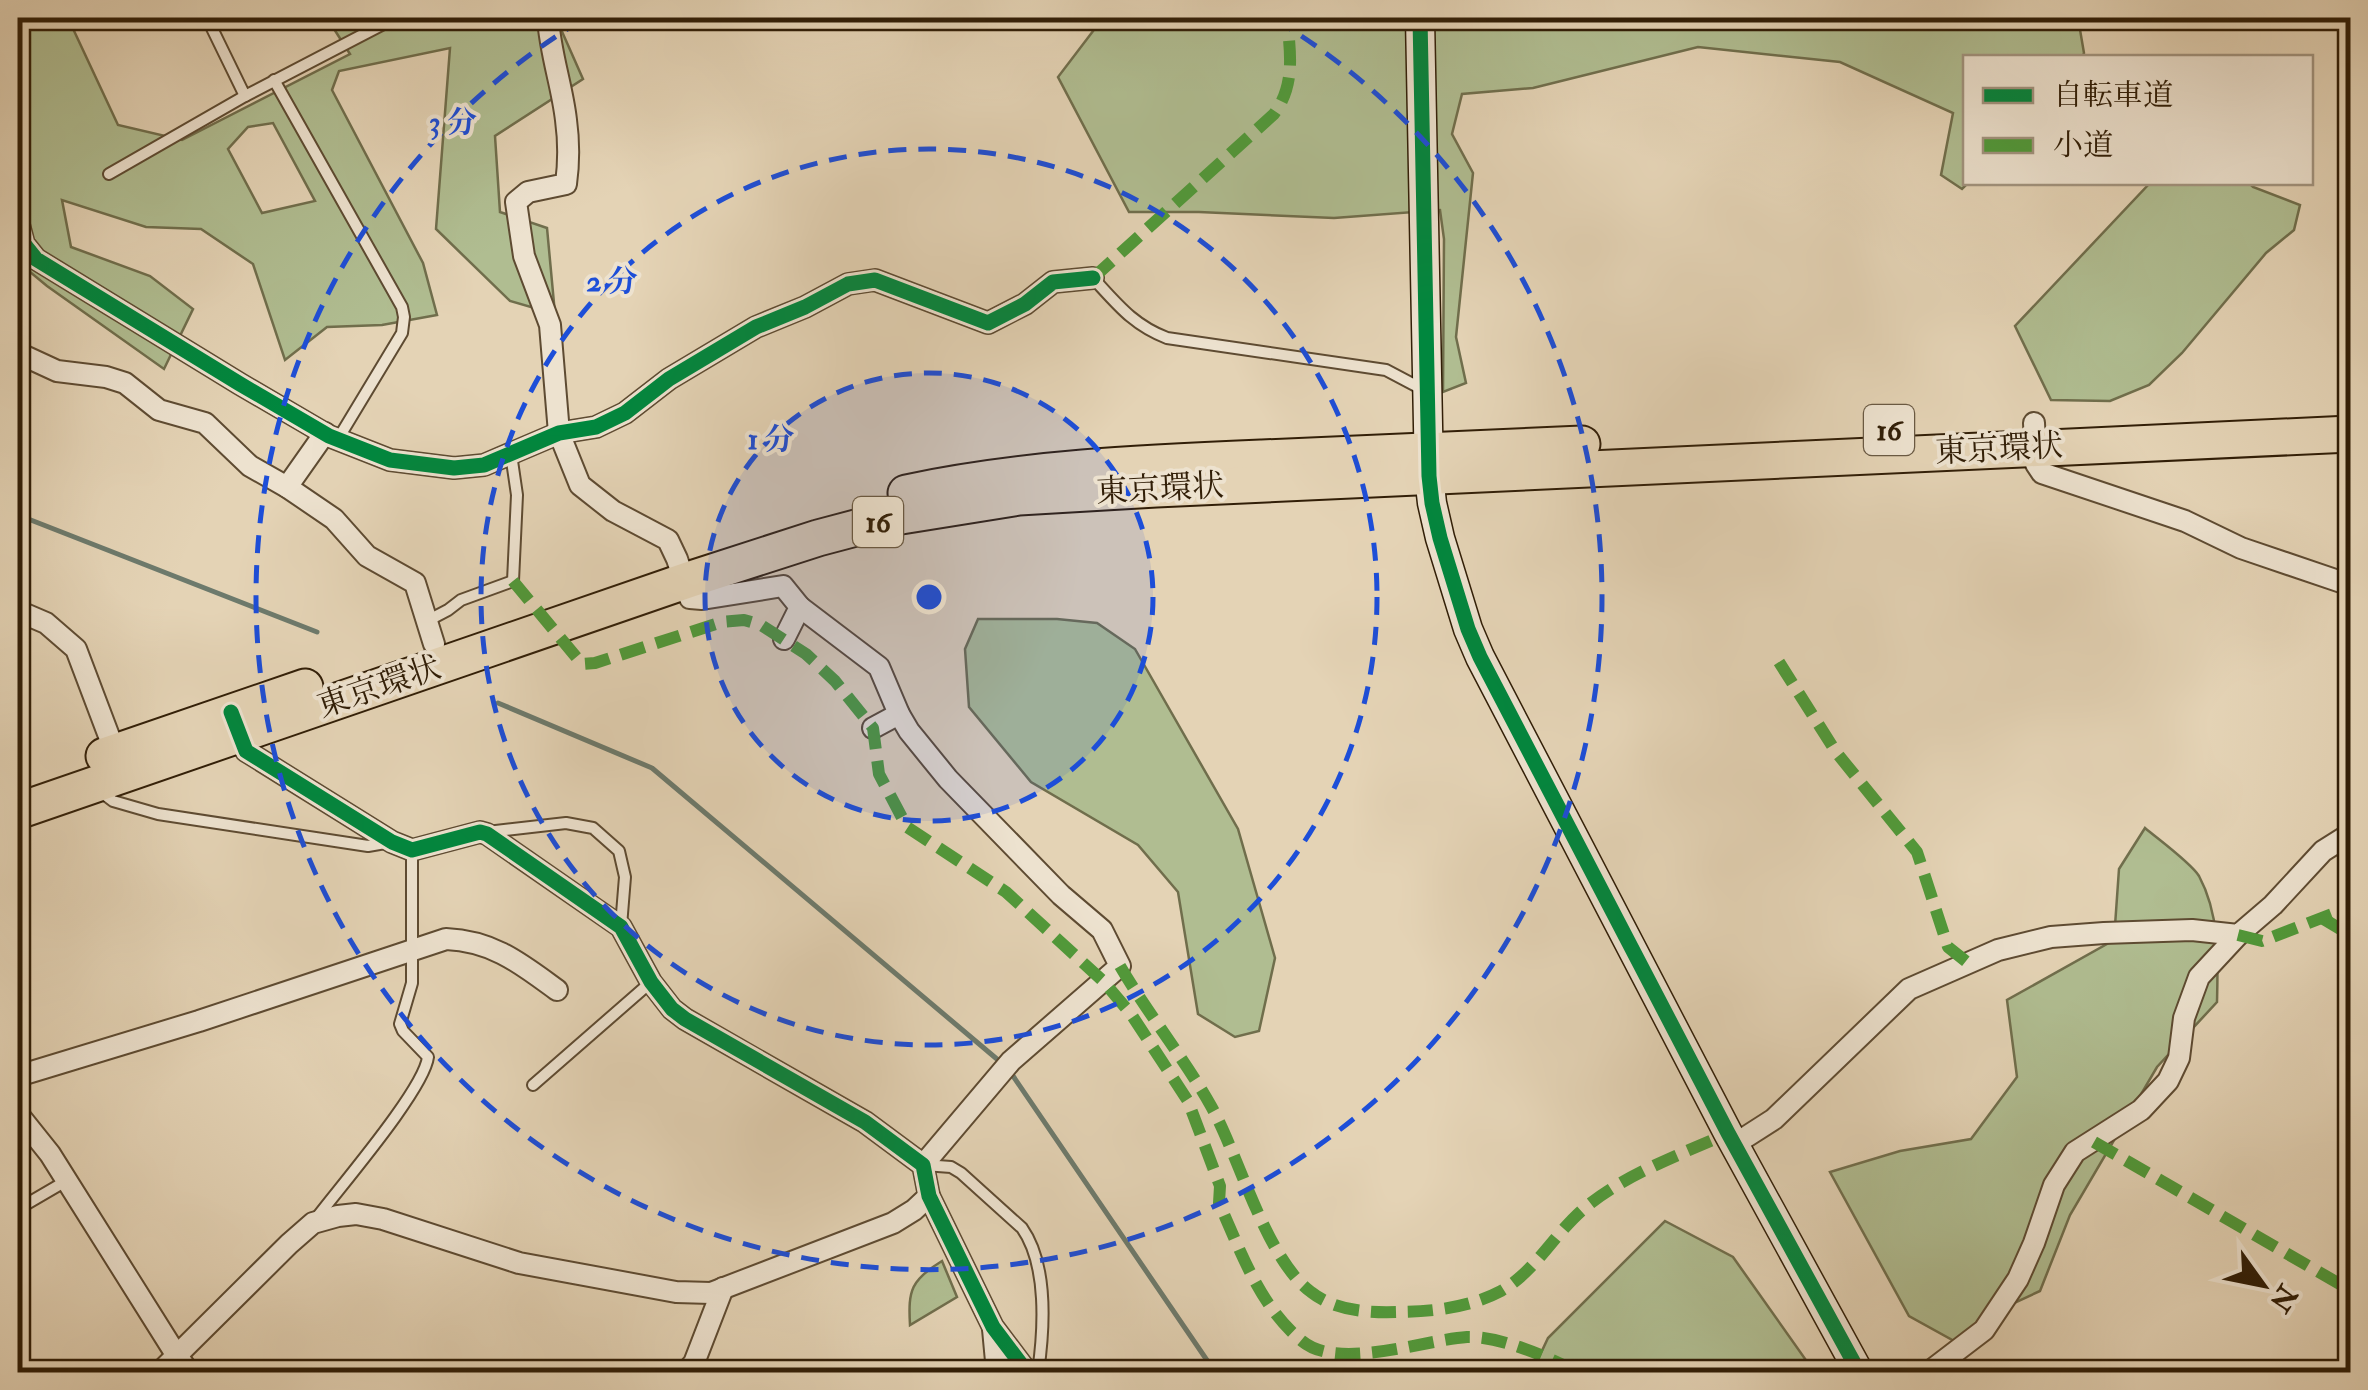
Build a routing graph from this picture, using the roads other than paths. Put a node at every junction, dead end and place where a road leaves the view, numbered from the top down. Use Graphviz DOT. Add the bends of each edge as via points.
graph roads {
  1 [pos="207,18"];
  2 [pos="395,18"];
  3 [pos="548,18"];
  4 [pos="1420,18"];
  5 [pos="274,80"];
  6 [pos="245,96"];
  7 [pos="108,174"];
  8 [pos="18,221"];
  9 [pos="1094,278"];
  10 [pos="18,353"];
  11 [pos="1426,391"];
  12 [pos="2350,410"];
  13 [pos="559,432"];
  14 [pos="2350,434"];
  15 [pos="2035,435"];
  16 [pos="332,436"];
  17 [pos="511,453"];
  18 [pos="1428,464"];
  19 [pos="287,487"];
  20 [pos="681,570"];
  21 [pos="2350,585"];
  22 [pos="800,607"];
  23 [pos="18,611"];
  24 [pos="430,632"];
  25 [pos="784,639"];
  26 [pos="898,714"];
  27 [pos="235,724"];
  28 [pos="873,728"];
  29 [pos="115,752"];
  30 [pos="18,786"];
  31 [pos="93,786"];
  32 [pos="18,811"];
  33 [pos="480,832"];
  34 [pos="2350,834"];
  35 [pos="392,842"];
  36 [pos="412,850"];
  37 [pos="621,928"];
  38 [pos="2238,935"];
  39 [pos="414,948"];
  40 [pos="651,982"];
  41 [pos="557,990"];
  42 [pos="18,1076"];
  43 [pos="533,1085"];
  44 [pos="18,1114"];
  45 [pos="1734,1144"];
  46 [pos="923,1165"];
  47 [pos="66,1180"];
  48 [pos="928,1196"];
  49 [pos="18,1209"];
  50 [pos="312,1223"];
  51 [pos="722,1288"];
  52 [pos="993,1327"];
  53 [pos="183,1364"];
  54 [pos="160,1372"];
  55 [pos="686,1372"];
  56 [pos="997,1372"];
  57 [pos="1027,1372"];
  58 [pos="1038,1372"];
  59 [pos="1859,1372"];
  60 [pos="1929,1372"];
  1 -- 6 [label="lane"];
  2 -- 5 [label="lane"];
  3 -- 13 [label="street" via="566,117 566,184 528,192 516,202 524,256 550,325"];
  4 -- 11 [label="street"];
  5 -- 6 [label="lane"];
  5 -- 16 [label="lane" via="404,317 402,333"];
  6 -- 7 [label="lane"];
  8 -- 16 [label="street" via="36,259"];
  9 -- 11 [label="lane" via="1130,318 1167,338 1386,370"];
  9 -- 13 [label="street" via="1053,282 988,323 875,280 848,284 756,327 624,413 596,427"];
  10 -- 19 [label="street" via="57,371 124,383 159,410 205,424 250,466"];
  11 -- 18 [label="street"];
  12 -- 15 [label="highway, 東京環状 / 16"];
  13 -- 17 [label="street"];
  13 -- 20 [label="street" via="584,491 668,540"];
  14 -- 15 [label="highway, 東京環状 / 16"];
  15 -- 18 [label="highway, 東京環状 / 16"];
  15 -- 21 [label="street" via="2042,473"];
  16 -- 17 [label="street" via="390,460 454,468"];
  16 -- 19 [label="street"];
  17 -- 24 [label="lane" via="517,496 513,581 462,600"];
  18 -- 20 [label="highway, 東京環状 / 16" via="1019,497 901,516"];
  18 -- 45 [label="street" via="1440,538 1480,657"];
  19 -- 24 [label="street" via="334,519 367,556 415,584"];
  20 -- 22 [label="street" via="690,598 783,586"];
  20 -- 24 [label="highway, 東京環状 / 16"];
  20 -- 27 [label="highway, 東京環状 / 16"];
  22 -- 25 [label="street"];
  22 -- 26 [label="street" via="879,667"];
  23 -- 29 [label="street" via="46,622 76,648"];
  24 -- 27 [label="highway, 東京環状 / 16"];
  26 -- 28 [label="street"];
  26 -- 46 [label="street" via="948,778 1102,930 1120,966 1005,1067"];
  27 -- 29 [label="highway, 東京環状 / 16"];
  27 -- 31 [label="highway, 東京環状 / 16"];
  27 -- 35 [label="street" via="246,750"];
  29 -- 30 [label="highway, 東京環状 / 16"];
  31 -- 32 [label="highway, 東京環状 / 16"];
  31 -- 35 [label="lane" via="113,801 158,814 368,846"];
  33 -- 36 [label="street"];
  33 -- 37 [label="street"];
  33 -- 37 [label="lane" via="566,822 593,828 618,851 626,876"];
  34 -- 38 [label="street" via="2323,851"];
  35 -- 36 [label="street"];
  36 -- 39 [label="lane"];
  37 -- 40 [label="street"];
  38 -- 45 [label="street" via="2104,932 1998,950 1909,989 1774,1120"];
  38 -- 60 [label="street" via="2200,977 2168,1080 2141,1110 2075,1152 2054,1186 2019,1277 1984,1330"];
  39 -- 41 [label="street" via="446,939 495,948"];
  39 -- 42 [label="street"];
  39 -- 50 [label="lane" via="400,1024 428,1058 426,1067"];
  40 -- 43 [label="lane"];
  40 -- 46 [label="street" via="685,1020 864,1122"];
  44 -- 47 [label="street"];
  45 -- 59 [label="street"];
  46 -- 48 [label="street"];
  46 -- 58 [label="lane" via="961,1173 1027,1235 1040,1283"];
  47 -- 49 [label="lane"];
  47 -- 53 [label="street"];
  48 -- 51 [label="street" via="883,1227"];
  48 -- 52 [label="street"];
  50 -- 51 [label="street" via="356,1214 519,1263 676,1292"];
  50 -- 53 [label="street"];
  51 -- 55 [label="street"];
  52 -- 56 [label="street"];
  52 -- 57 [label="street"];
  53 -- 54 [label="street"];
}
